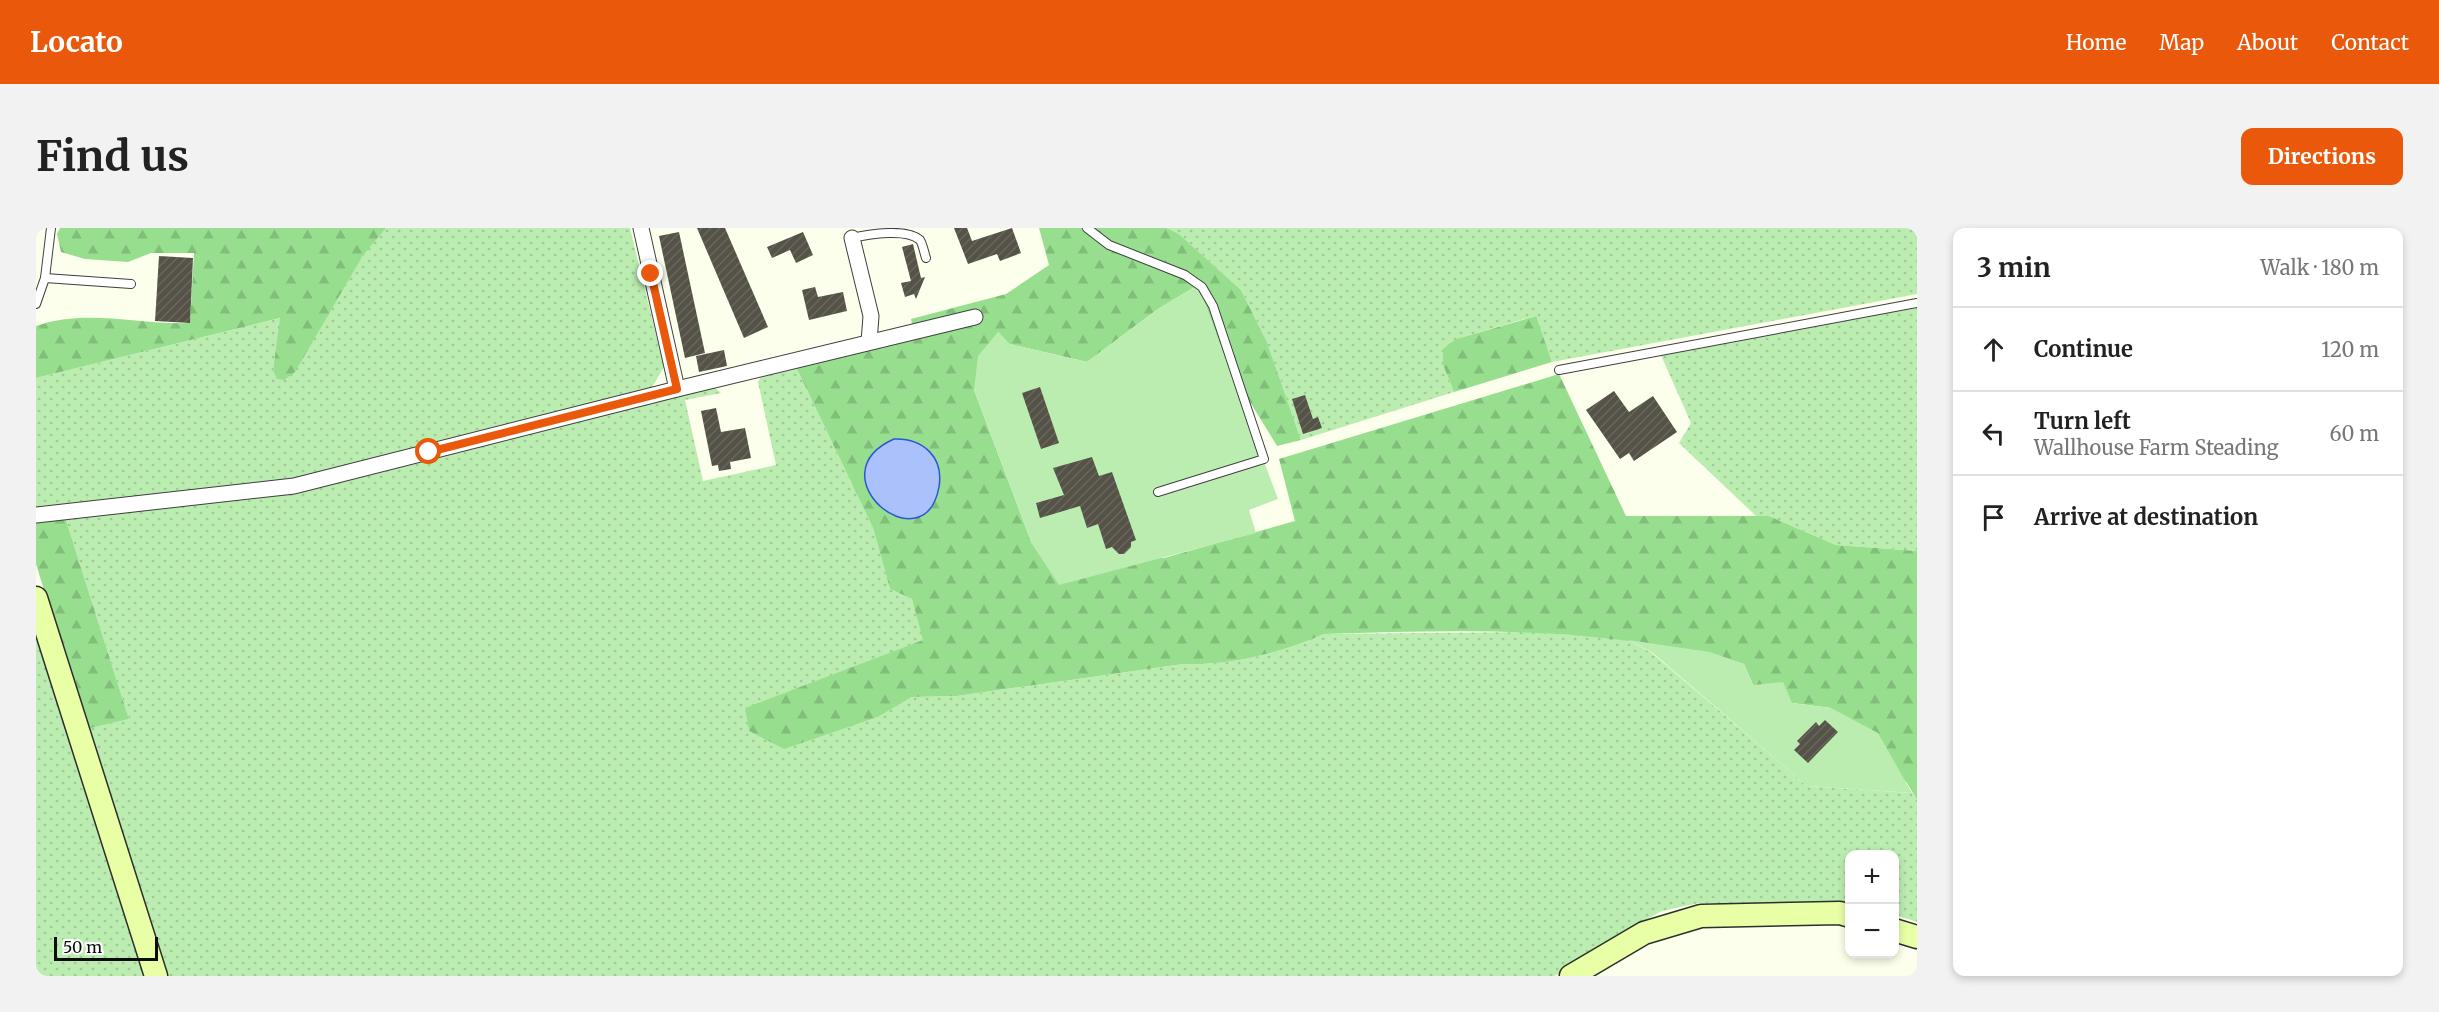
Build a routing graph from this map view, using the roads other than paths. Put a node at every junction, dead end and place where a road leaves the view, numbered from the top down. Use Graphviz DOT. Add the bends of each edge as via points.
graph roads {
  1 [pos="51,228"];
  2 [pos="641,228"];
  3 [pos="1086,228"];
  4 [pos="852,238"];
  5 [pos="926,258"];
  6 [pos="45,279"];
  7 [pos="131,284"];
  8 [pos="1917,303"];
  9 [pos="36,304"];
  10 [pos="975,317"];
  11 [pos="869,342"];
  12 [pos="1559,370"];
  13 [pos="677,389"];
  14 [pos="1158,492"];
  15 [pos="36,515"];
  16 [pos="36,598"];
  17 [pos="1845,914"];
  18 [pos="1899,932"];
  19 [pos="1917,937"];
  20 [pos="156,976"];
  21 [pos="1571,976"];
  1 -- 6 [label="lane"];
  2 -- 13 [label="street"];
  3 -- 14 [label="lane" via="1109,245 1185,275 1202,287 1213,306 1264,459"];
  4 -- 5 [label="lane" via="891,229 906,230 920,240"];
  4 -- 11 [label="street" via="871,316"];
  6 -- 7 [label="lane"];
  6 -- 9 [label="lane"];
  8 -- 12 [label="lane"];
  10 -- 11 [label="street"];
  11 -- 13 [label="street"];
  13 -- 15 [label="street" via="294,486"];
  16 -- 20 [label="main road"];
  17 -- 21 [label="main road" via="1701,916 1644,933"];
  18 -- 19 [label="main road"];
}
